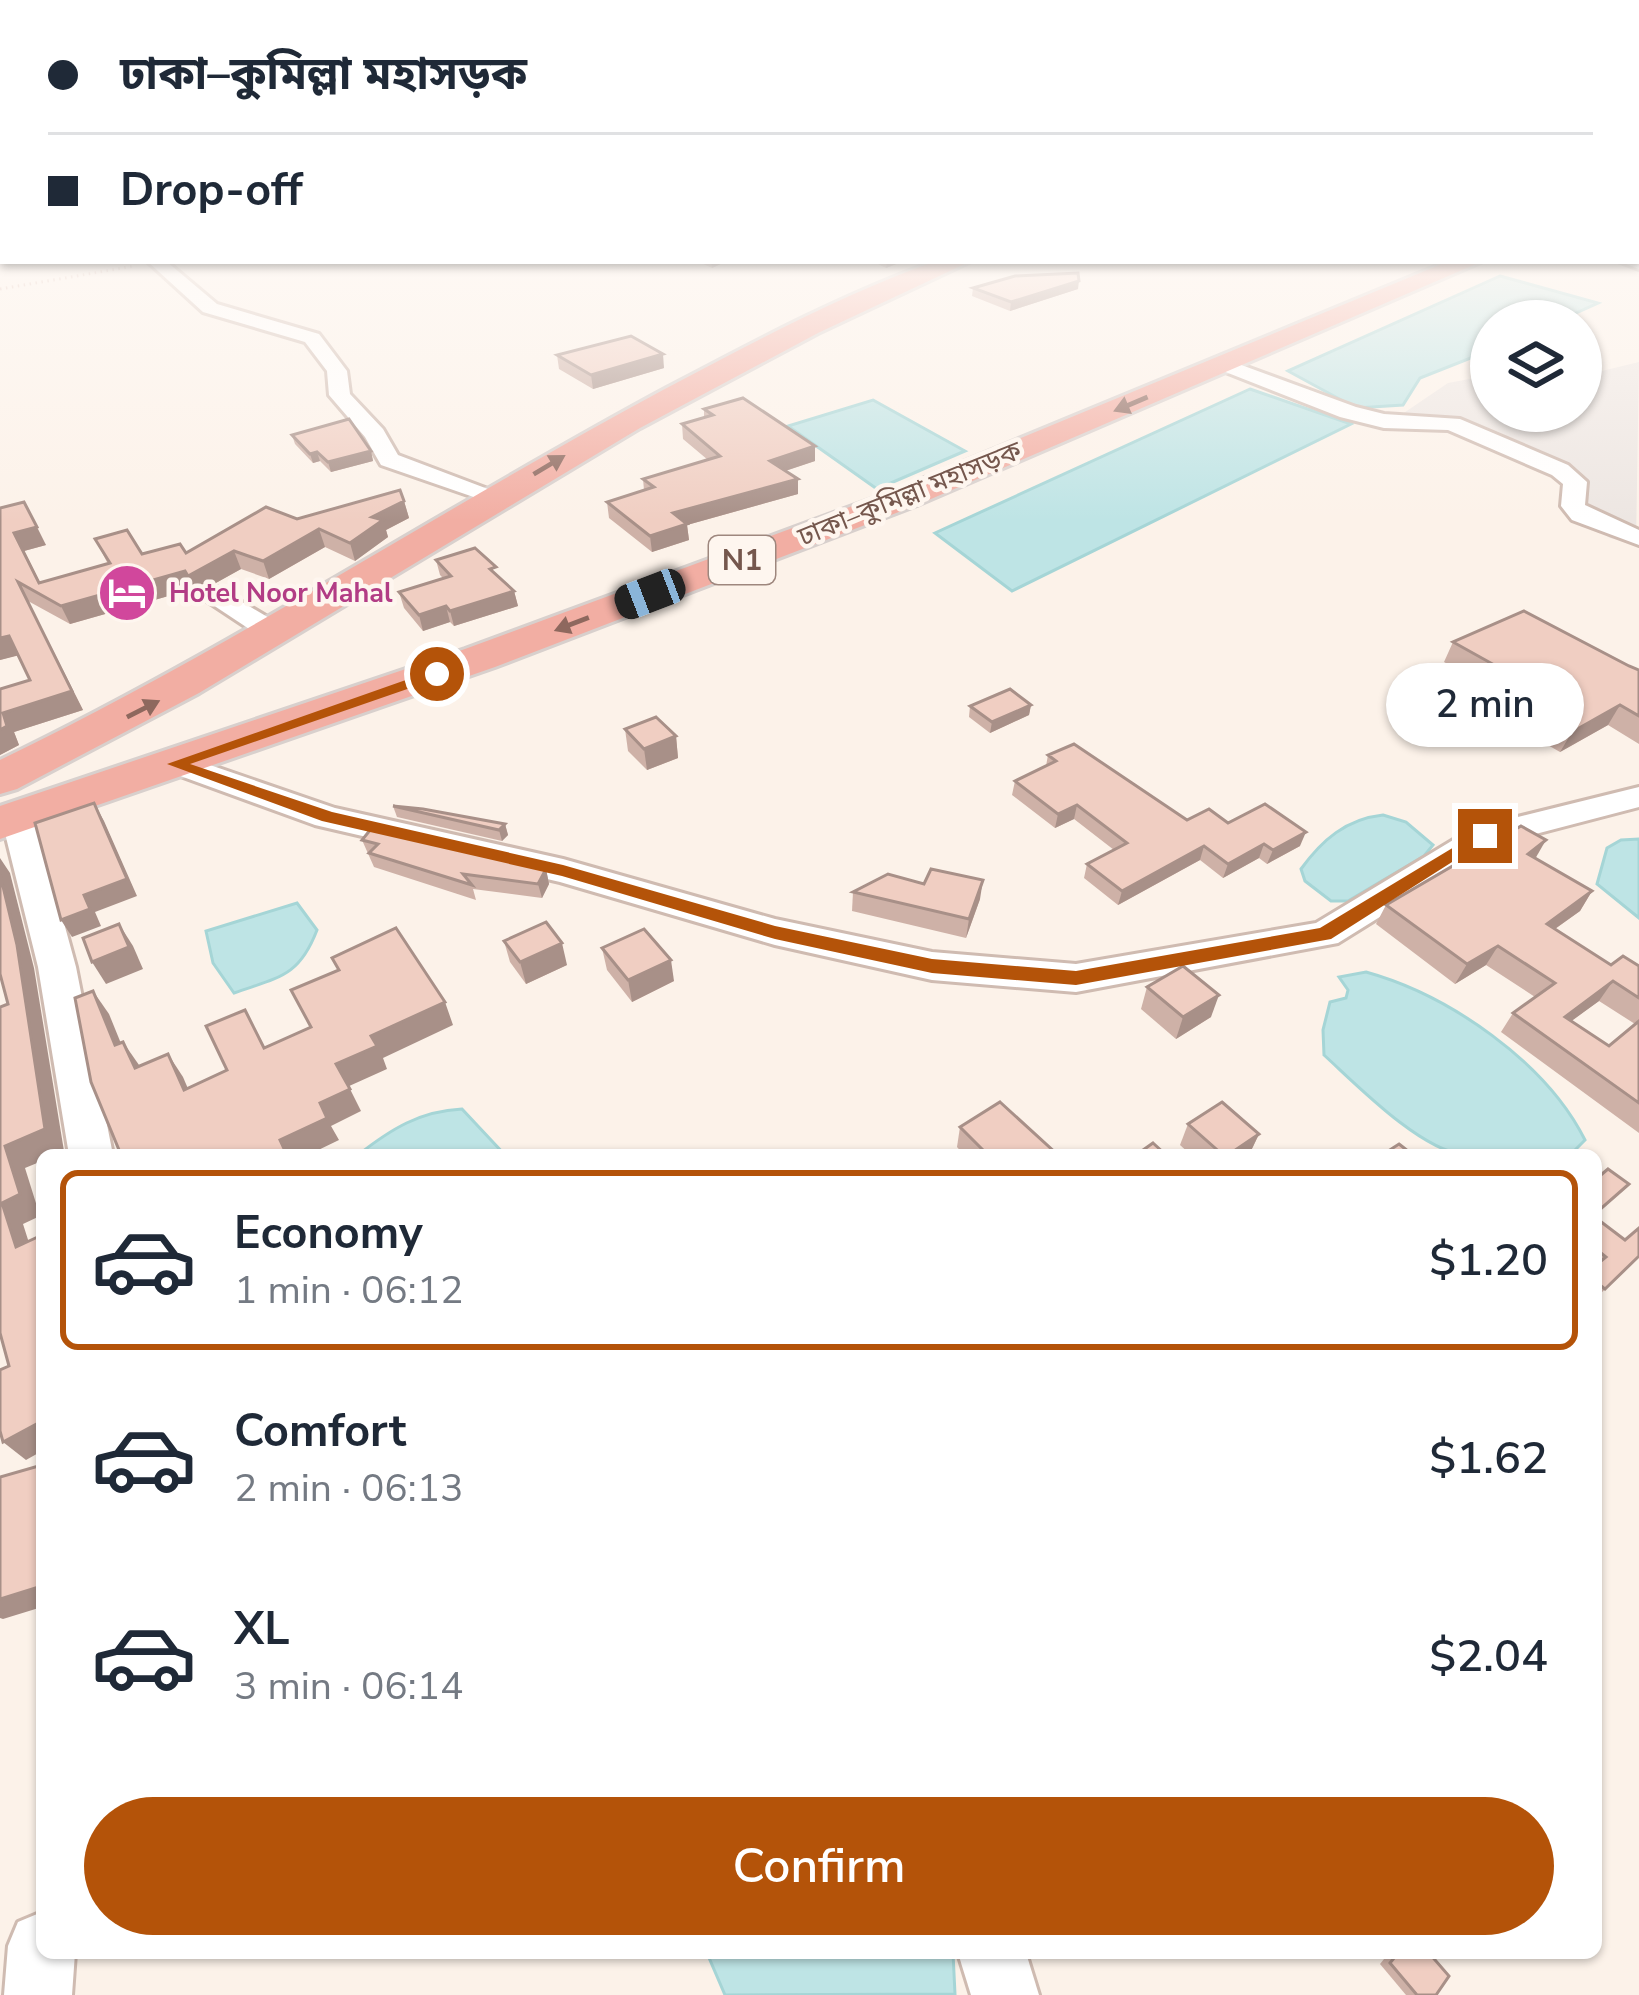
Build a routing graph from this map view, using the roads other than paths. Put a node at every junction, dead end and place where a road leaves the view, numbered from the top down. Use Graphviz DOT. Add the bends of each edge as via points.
graph roads {
  1 [pos="299,334"];
  2 [pos="794,334"];
  3 [pos="1298,334"];
  4 [pos="1225,365"];
  5 [pos="497,497"];
  6 [pos="1636,538"];
  7 [pos="217,595"];
  8 [pos="276,634"];
  9 [pos="68,747"];
  10 [pos="175,764"];
  11 [pos="92,792"];
  12 [pos="1639,797"];
  13 [pos="5,802"];
  14 [pos="90,1149"];
  15 [pos="41,1959"];
  16 [pos="994,1959"];
  17 [pos="38,1995"];
  18 [pos="1005,1995"];
  1 -- 5 [label="street" via="312,338 337,371 340,395 389,460"];
  5 -- 2 [label="highway, one-way"];
  3 -- 4 [label="highway, ঢাকা–কুমিল্লা মহাসড়ক / N1"];
  4 -- 6 [label="street" via="1348,412 1452,424 1504,444 1575,482 1573,506 1581,515"];
  4 -- 10 [label="highway, ঢাকা–কুমিল্লা মহাসড়ক / N1, one-way" via="904,498"];
  5 -- 8 [label="highway"];
  7 -- 8 [label="street"];
  9 -- 8 [label="highway, one-way"];
  9 -- 11 [label="highway"];
  9 -- 13 [label="highway"];
  10 -- 11 [label="highway, ঢাকা–কুমিল্লা মহাসড়ক / N1"];
  10 -- 12 [label="street" via="328,817 563,871 775,932 932,966 1076,978 1324,934 1485,836"];
  11 -- 13 [label="highway, ঢাকা–কুমিল্লা মহাসড়ক / N1"];
  13 -- 14 [label="street" via="56,967"];
  15 -- 17 [label="street"];
  16 -- 18 [label="street"];
}
